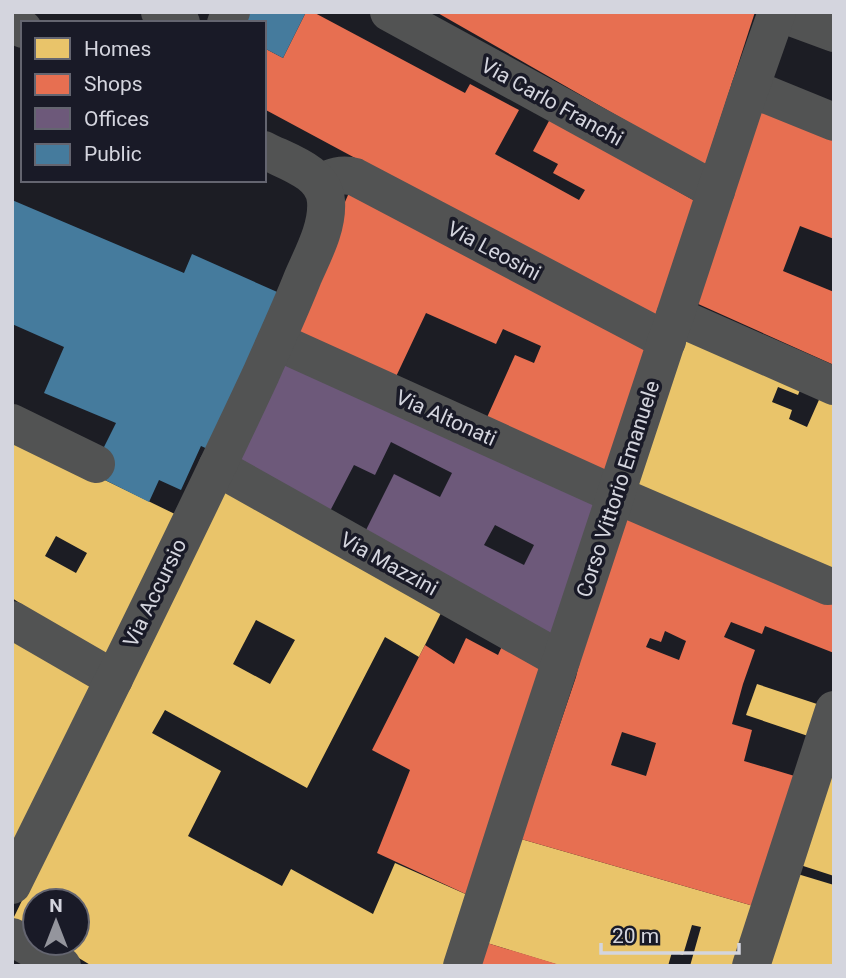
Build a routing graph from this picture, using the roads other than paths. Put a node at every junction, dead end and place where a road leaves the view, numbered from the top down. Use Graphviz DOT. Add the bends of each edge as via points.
graph roads {
  1 [pos="160,12"];
  2 [pos="389,12"];
  3 [pos="777,12"];
  4 [pos="177,21"];
  5 [pos="834,33"];
  6 [pos="750,88"];
  7 [pos="834,122"];
  8 [pos="266,151"];
  9 [pos="320,183"];
  10 [pos="716,191"];
  11 [pos="671,328"];
  12 [pos="276,341"];
  13 [pos="834,386"];
  14 [pos="12,423"];
  15 [pos="96,464"];
  16 [pos="217,467"];
  17 [pos="616,495"];
  18 [pos="828,586"];
  19 [pos="12,620"];
  20 [pos="561,660"];
  21 [pos="114,679"];
  22 [pos="834,710"];
  23 [pos="12,885"];
  24 [pos="12,937"];
  25 [pos="62,966"];
  26 [pos="462,966"];
  27 [pos="751,966"];
  1 -- 4 [label="street"];
  2 -- 10 [label="street, Via Carlo Franchi"];
  3 -- 5 [label="street"];
  3 -- 6 [label="street, Corso Vittorio Emanuele"];
  6 -- 7 [label="street"];
  6 -- 10 [label="street, Corso Vittorio Emanuele"];
  8 -- 9 [label="street"];
  9 -- 11 [label="street, Via Leosini" via="335,176 355,177"];
  9 -- 12 [label="street, Via Accursio" via="326,200 324,222"];
  10 -- 11 [label="street, Corso Vittorio Emanuele"];
  11 -- 13 [label="street, Via Leosini"];
  11 -- 17 [label="street, Corso Vittorio Emanuele"];
  12 -- 16 [label="street, Via Accursio"];
  12 -- 17 [label="street, Via Altonati"];
  14 -- 15 [label="street"];
  16 -- 20 [label="street, Via Mazzini"];
  16 -- 21 [label="street, Via Accursio"];
  17 -- 18 [label="street, Via Altonati"];
  17 -- 20 [label="street, Corso Vittorio Emanuele"];
  19 -- 21 [label="street"];
  20 -- 26 [label="street, Corso Vittorio Emanuele"];
  21 -- 23 [label="street, Via Accursio"];
  22 -- 27 [label="street"];
  24 -- 25 [label="street"];
}
